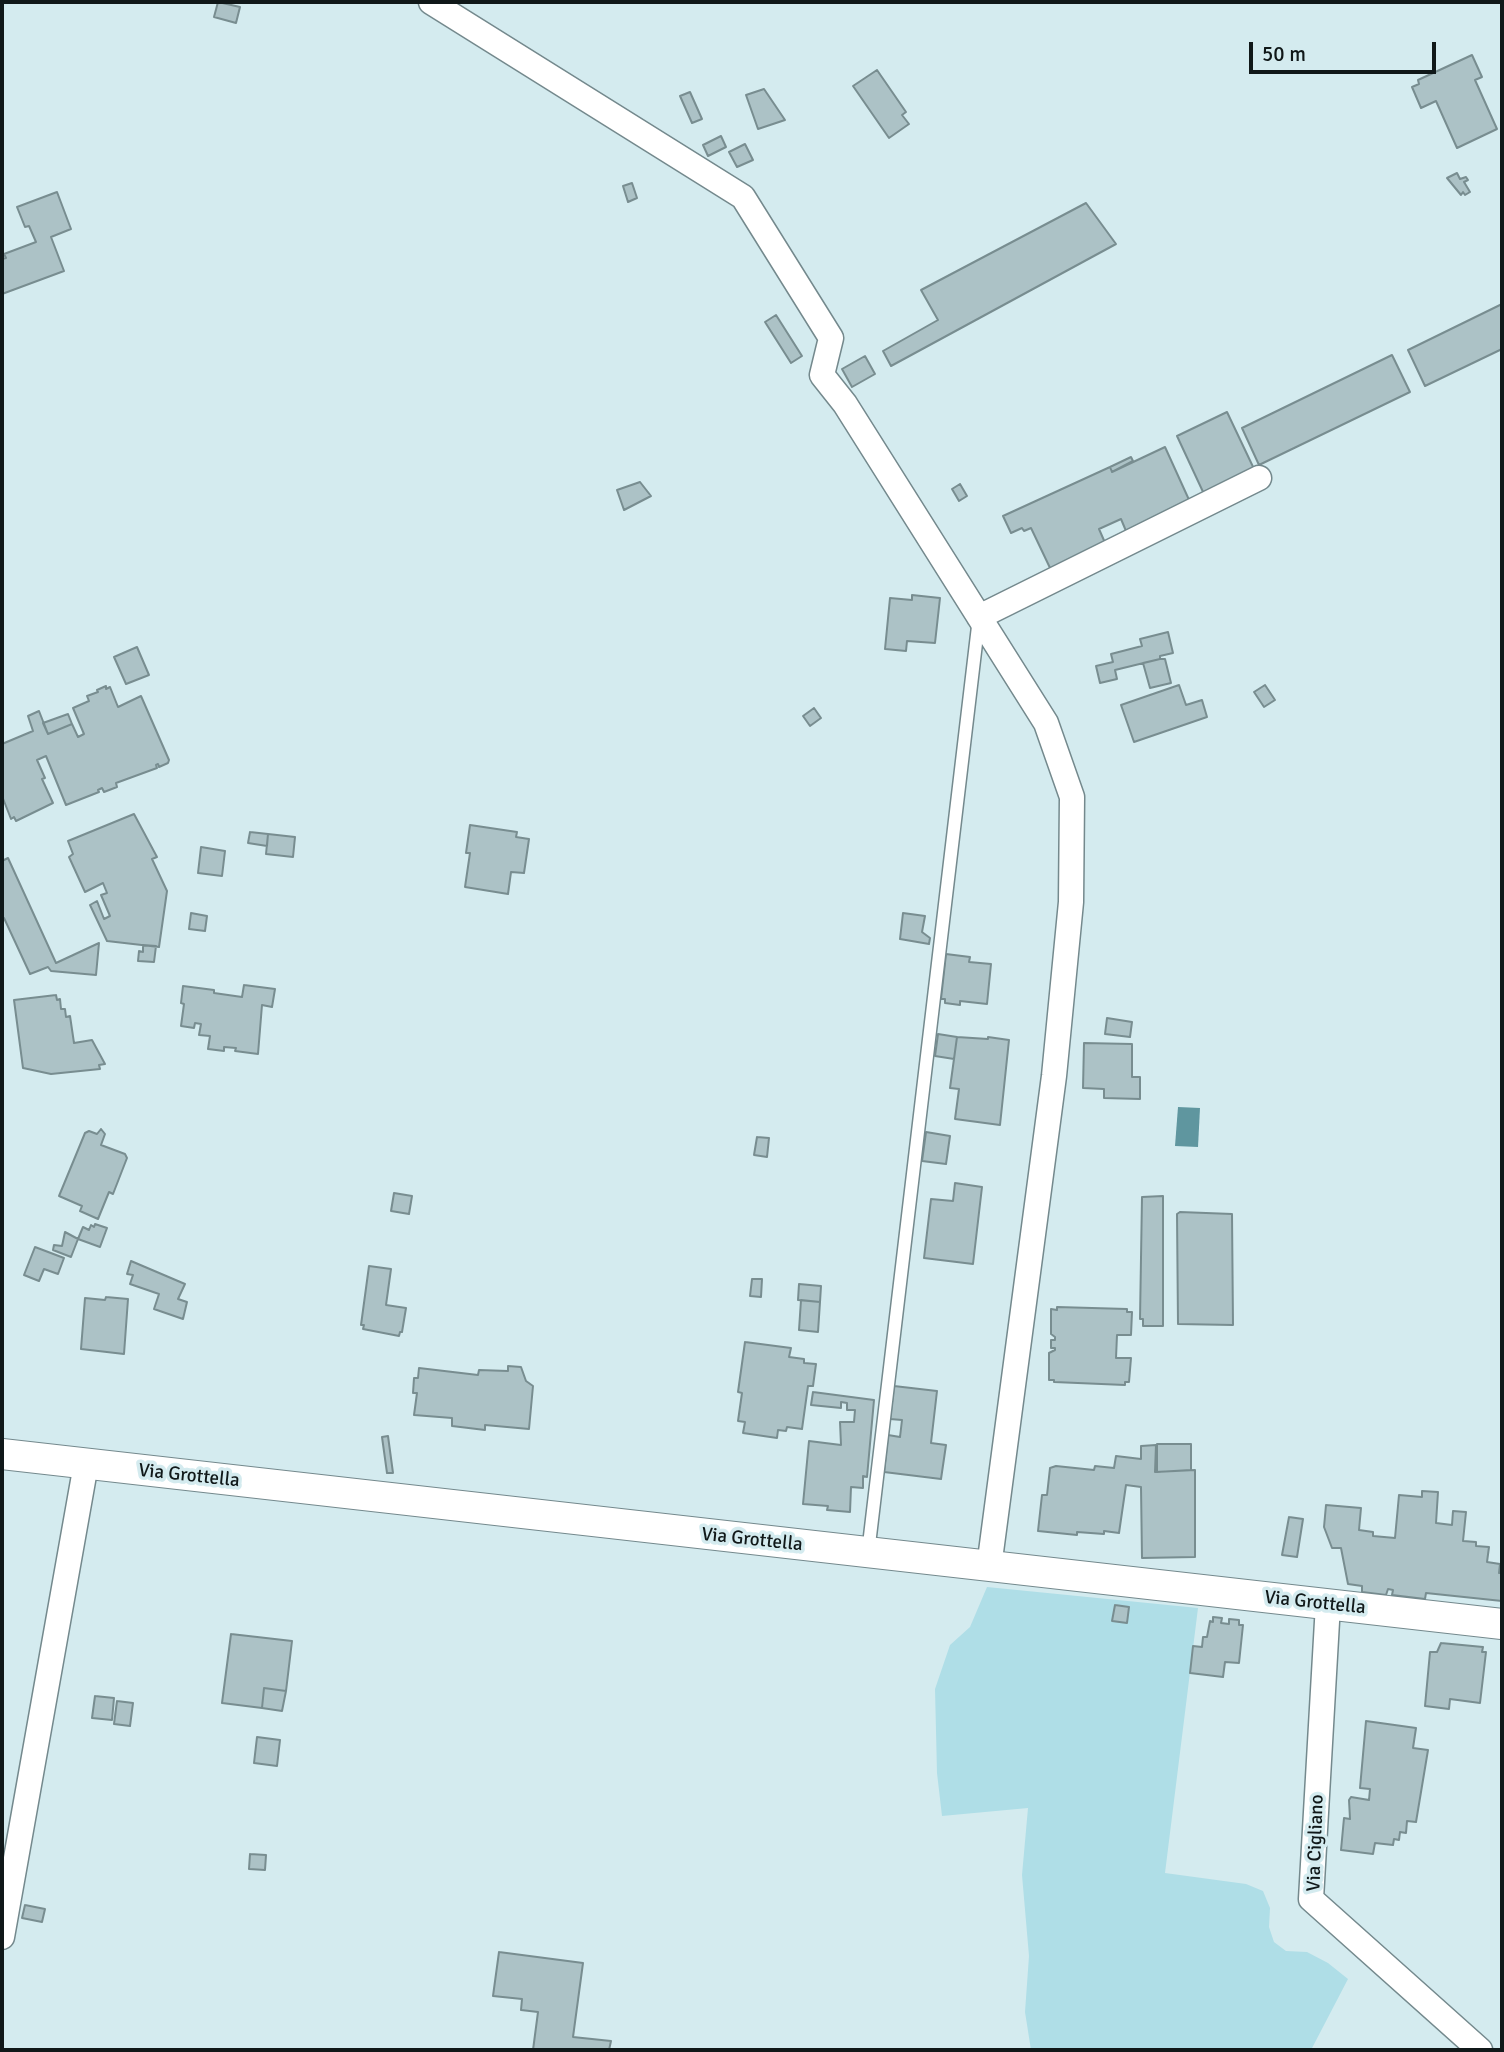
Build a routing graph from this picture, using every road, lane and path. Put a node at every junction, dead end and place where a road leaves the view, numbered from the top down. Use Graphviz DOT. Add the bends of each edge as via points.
graph roads {
  1 [pos="431,2"];
  2 [pos="1259,478"];
  3 [pos="979,617"];
  4 [pos="2,1454"];
  5 [pos="86,1465"];
  6 [pos="868,1553"];
  7 [pos="989,1567"];
  8 [pos="1328,1604"];
  9 [pos="1502,1624"];
  10 [pos="2,1937"];
  11 [pos="1480,2050"];
  1 -- 3 [label="street" via="743,197 831,338 822,375 845,404"];
  2 -- 3 [label="street"];
  3 -- 6 [label="lane"];
  3 -- 7 [label="street" via="1046,723 1072,797 1071,902 1054,1076"];
  4 -- 5 [label="street, Via Grottella"];
  5 -- 6 [label="street, Via Grottella"];
  5 -- 10 [label="street"];
  6 -- 7 [label="street, Via Grottella"];
  7 -- 8 [label="street, Via Grottella"];
  8 -- 9 [label="street, Via Grottella"];
  8 -- 11 [label="street, Via Cigliano" via="1311,1899"];
}
